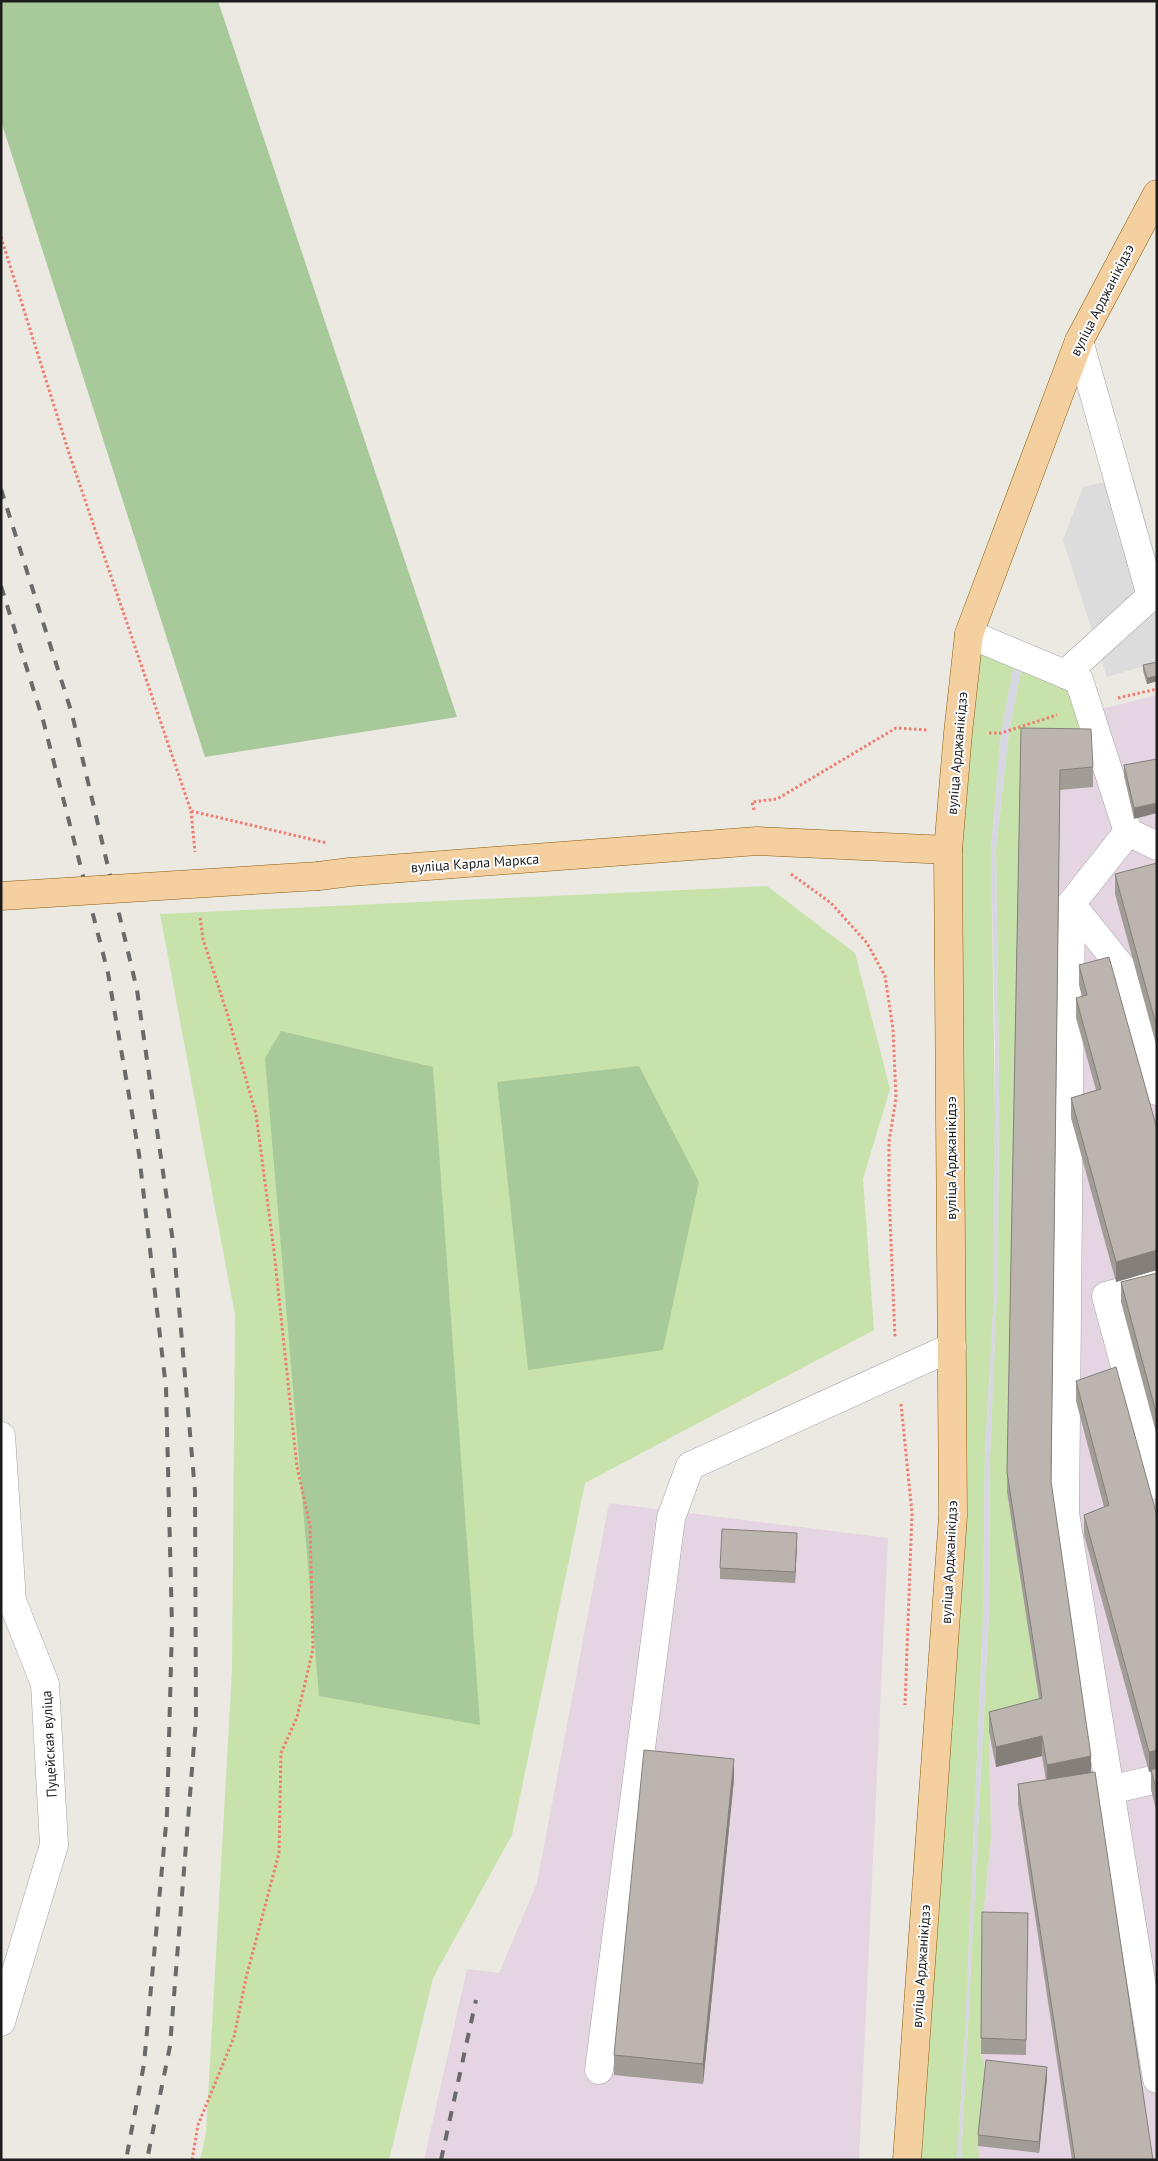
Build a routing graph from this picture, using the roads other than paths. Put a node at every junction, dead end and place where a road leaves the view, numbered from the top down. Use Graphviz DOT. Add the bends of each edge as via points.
graph roads {
  1 [pos="1157,194"];
  2 [pos="1079,340"];
  3 [pos="969,634"];
  4 [pos="1065,674"];
  5 [pos="1128,832"];
  6 [pos="1157,846"];
  7 [pos="948,850"];
  8 [pos="1,896"];
  9 [pos="1071,904"];
  10 [pos="1157,1091"];
  11 [pos="1157,1282"];
  12 [pos="1067,1296"];
  13 [pos="1106,1296"];
  14 [pos="952,1347"];
  15 [pos="1,1436"];
  16 [pos="1157,1485"];
  17 [pos="7,1601"];
  18 [pos="1157,1779"];
  19 [pos="1110,1790"];
  20 [pos="1,2022"];
  21 [pos="599,2070"];
  22 [pos="1157,2079"];
  23 [pos="907,2160"];
  1 -- 2 [label="main road, вуліца Арджанікідзэ"];
  2 -- 3 [label="main road, вуліца Арджанікідзэ"];
  2 -- 4 [label="street" via="1151,596"];
  3 -- 4 [label="street"];
  3 -- 7 [label="main road, вуліца Арджанікідзэ"];
  4 -- 5 [label="street" via="1079,680"];
  5 -- 6 [label="street"];
  5 -- 9 [label="street"];
  7 -- 8 [label="main road, вуліца Карла Маркса, bridge" via="757,841 319,876"];
  7 -- 14 [label="main road, вуліца Арджанікідзэ"];
  9 -- 10 [label="street" via="1123,970"];
  9 -- 12 [label="street"];
  11 -- 13 [label="street"];
  12 -- 13 [label="street"];
  12 -- 19 [label="street" via="1065,1513"];
  13 -- 16 [label="street"];
  14 -- 21 [label="street" via="690,1466 671,1518"];
  14 -- 23 [label="main road, вуліца Арджанікідзэ" via="953,1516"];
  15 -- 17 [label="street, Пуцейская вуліца"];
  17 -- 20 [label="street, Пуцейская вуліца" via="45,1684 54,1845"];
  18 -- 19 [label="street"];
  19 -- 22 [label="street"];
}
